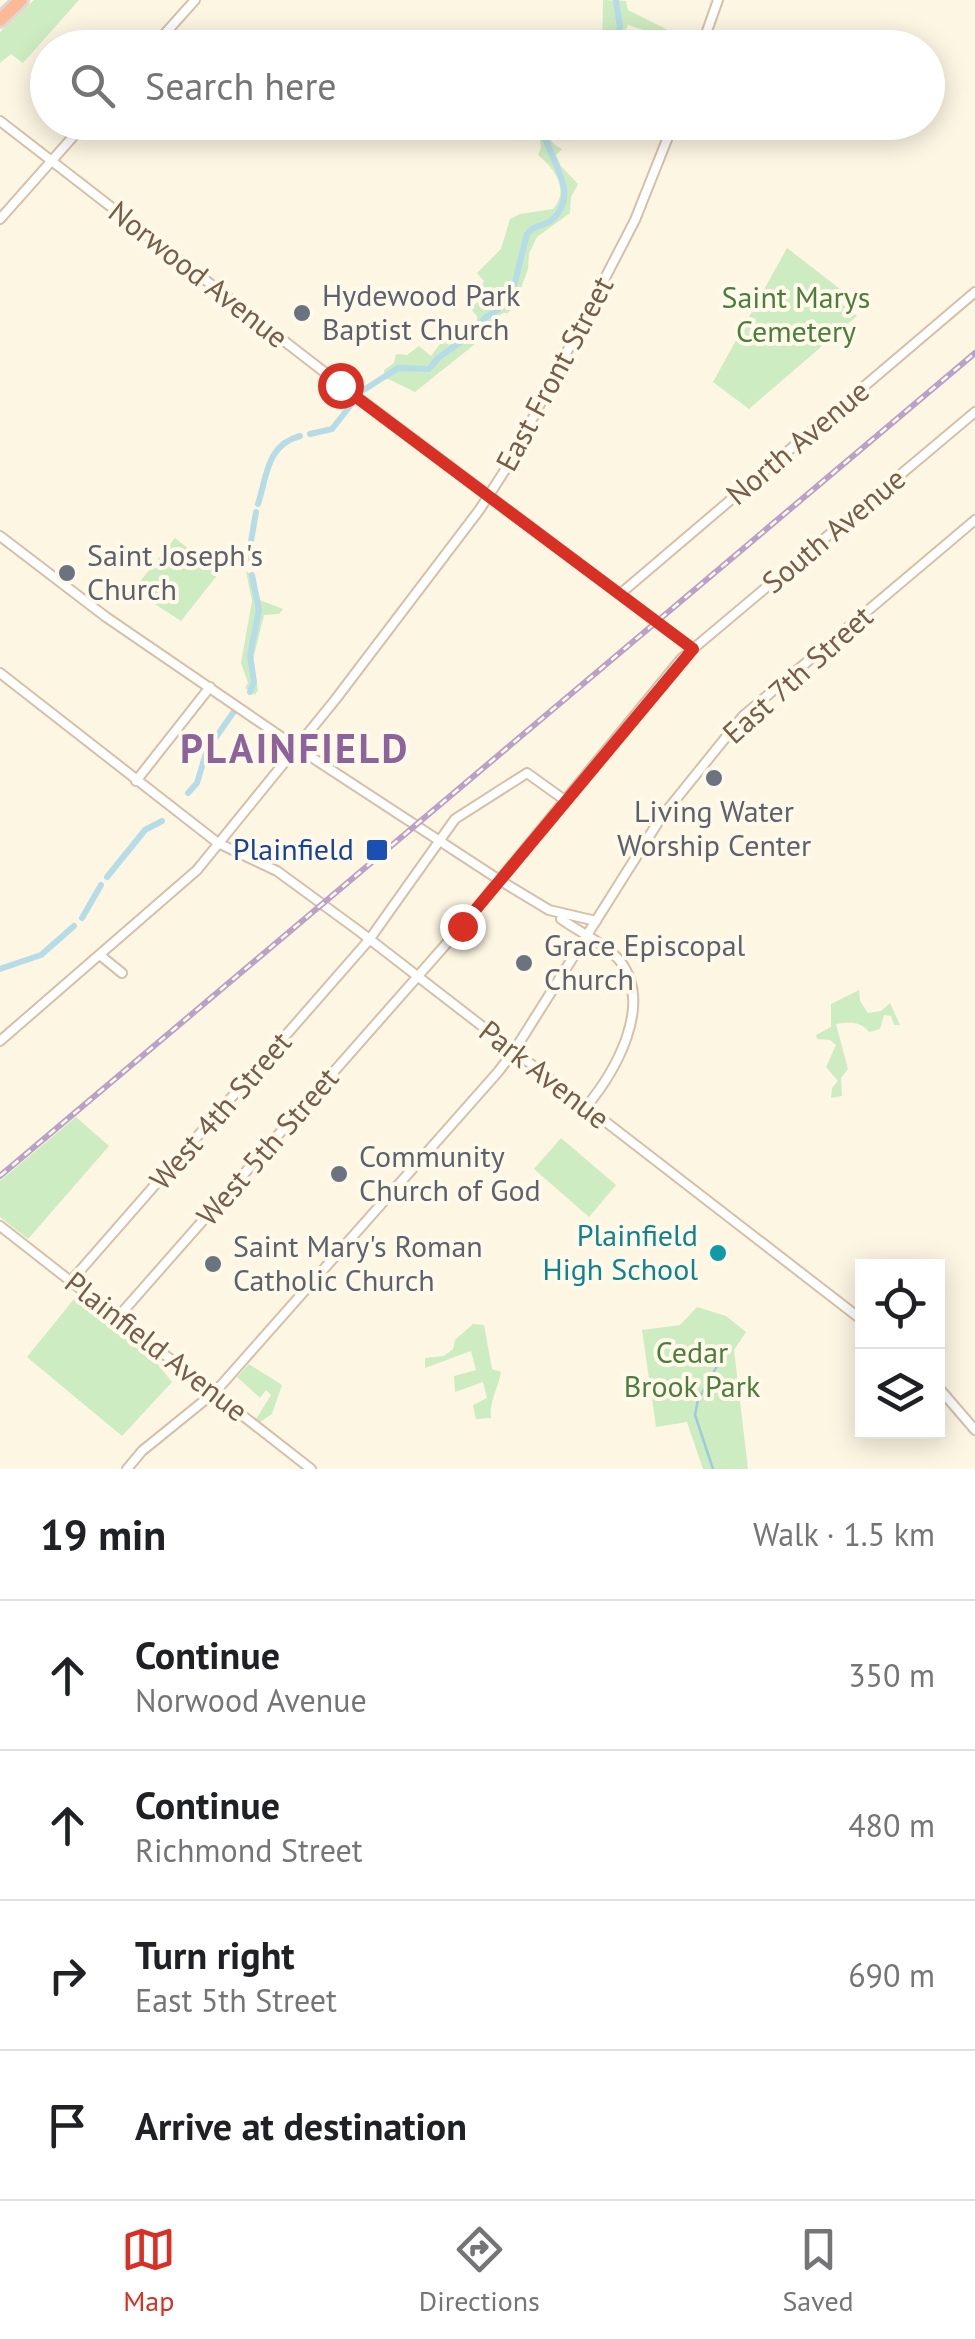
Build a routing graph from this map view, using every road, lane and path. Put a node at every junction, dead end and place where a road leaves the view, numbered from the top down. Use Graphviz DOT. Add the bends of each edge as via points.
graph roads {
  1 [pos="18,0"];
  2 [pos="195,0"];
  3 [pos="718,0"];
  4 [pos="0,16"];
  5 [pos="168,30"];
  6 [pos="707,30"];
  7 [pos="0,122"];
  8 [pos="70,140"];
  9 [pos="667,140"];
  10 [pos="51,161"];
  11 [pos="0,219"];
  12 [pos="975,292"];
  13 [pos="975,412"];
  14 [pos="489,496"];
  15 [pos="975,520"];
  16 [pos="0,536"];
  17 [pos="620,594"];
  18 [pos="693,649"];
  19 [pos="0,672"];
  20 [pos="210,687"];
  21 [pos="296,748"];
  22 [pos="136,781"];
  23 [pos="566,801"];
  24 [pos="439,841"];
  25 [pos="218,842"];
  26 [pos="501,881"];
  27 [pos="561,919"];
  28 [pos="596,921"];
  29 [pos="584,936"];
  30 [pos="369,940"];
  31 [pos="100,956"];
  32 [pos="122,973"];
  33 [pos="418,976"];
  34 [pos="0,1041"];
  35 [pos="514,1051"];
  36 [pos="586,1107"];
  37 [pos="0,1226"];
  38 [pos="72,1281"];
  39 [pos="855,1315"];
  40 [pos="118,1317"];
  41 [pos="214,1392"];
  42 [pos="945,1395"];
  43 [pos="975,1430"];
  44 [pos="126,1469"];
  45 [pos="311,1469"];
  1 -- 4 [label="highway"];
  2 -- 5 [label="street"];
  3 -- 6 [label="street"];
  7 -- 10 [label="street, Norwood Avenue"];
  8 -- 10 [label="street"];
  9 -- 14 [label="street, East Front Street" via="635,220"];
  10 -- 11 [label="street"];
  10 -- 14 [label="street, Norwood Avenue"];
  12 -- 17 [label="street, North Avenue"];
  13 -- 18 [label="street, South Avenue"];
  14 -- 17 [label="street, Norwood Avenue"];
  14 -- 21 [label="street, East Front Street"];
  15 -- 28 [label="street, East 7th Street" via="743,716 660,819"];
  16 -- 20 [label="street"];
  17 -- 18 [label="street, Norwood Avenue"];
  18 -- 23 [label="street, South Avenue"];
  19 -- 22 [label="street, Park Avenue"];
  20 -- 21 [label="street"];
  20 -- 22 [label="street"];
  21 -- 24 [label="street"];
  21 -- 25 [label="street, East Front Street"];
  22 -- 25 [label="street, Park Avenue"];
  23 -- 24 [label="street, West 4th Street" via="527,773 464,812"];
  23 -- 26 [label="street, West 5th Street"];
  24 -- 26 [label="street"];
  24 -- 30 [label="street, West 4th Street"];
  25 -- 30 [label="street, Park Avenue" via="277,871"];
  25 -- 31 [label="street, East Front Street" via="183,886"];
  26 -- 28 [label="street" via="549,910"];
  26 -- 33 [label="street, West 5th Street"];
  27 -- 29 [label="street"];
  28 -- 29 [label="street, East 7th Street"];
  29 -- 35 [label="street, East 7th Street"];
  29 -- 36 [label="street" via="621,963 632,998 618,1058"];
  30 -- 33 [label="street, Park Avenue"];
  30 -- 38 [label="street, West 4th Street"];
  31 -- 32 [label="street"];
  31 -- 34 [label="street, East Front Street"];
  33 -- 35 [label="street, Park Avenue"];
  33 -- 40 [label="street, West 5th Street"];
  35 -- 36 [label="street, Park Avenue"];
  35 -- 41 [label="street, East 7th Street"];
  36 -- 39 [label="street, Park Avenue"];
  37 -- 38 [label="street, Plainfield Avenue"];
  38 -- 40 [label="street, Plainfield Avenue"];
  40 -- 41 [label="street, Plainfield Avenue"];
  41 -- 44 [label="street, East 7th Street"];
  41 -- 45 [label="street, Plainfield Avenue"];
  42 -- 43 [label="street"];
}
